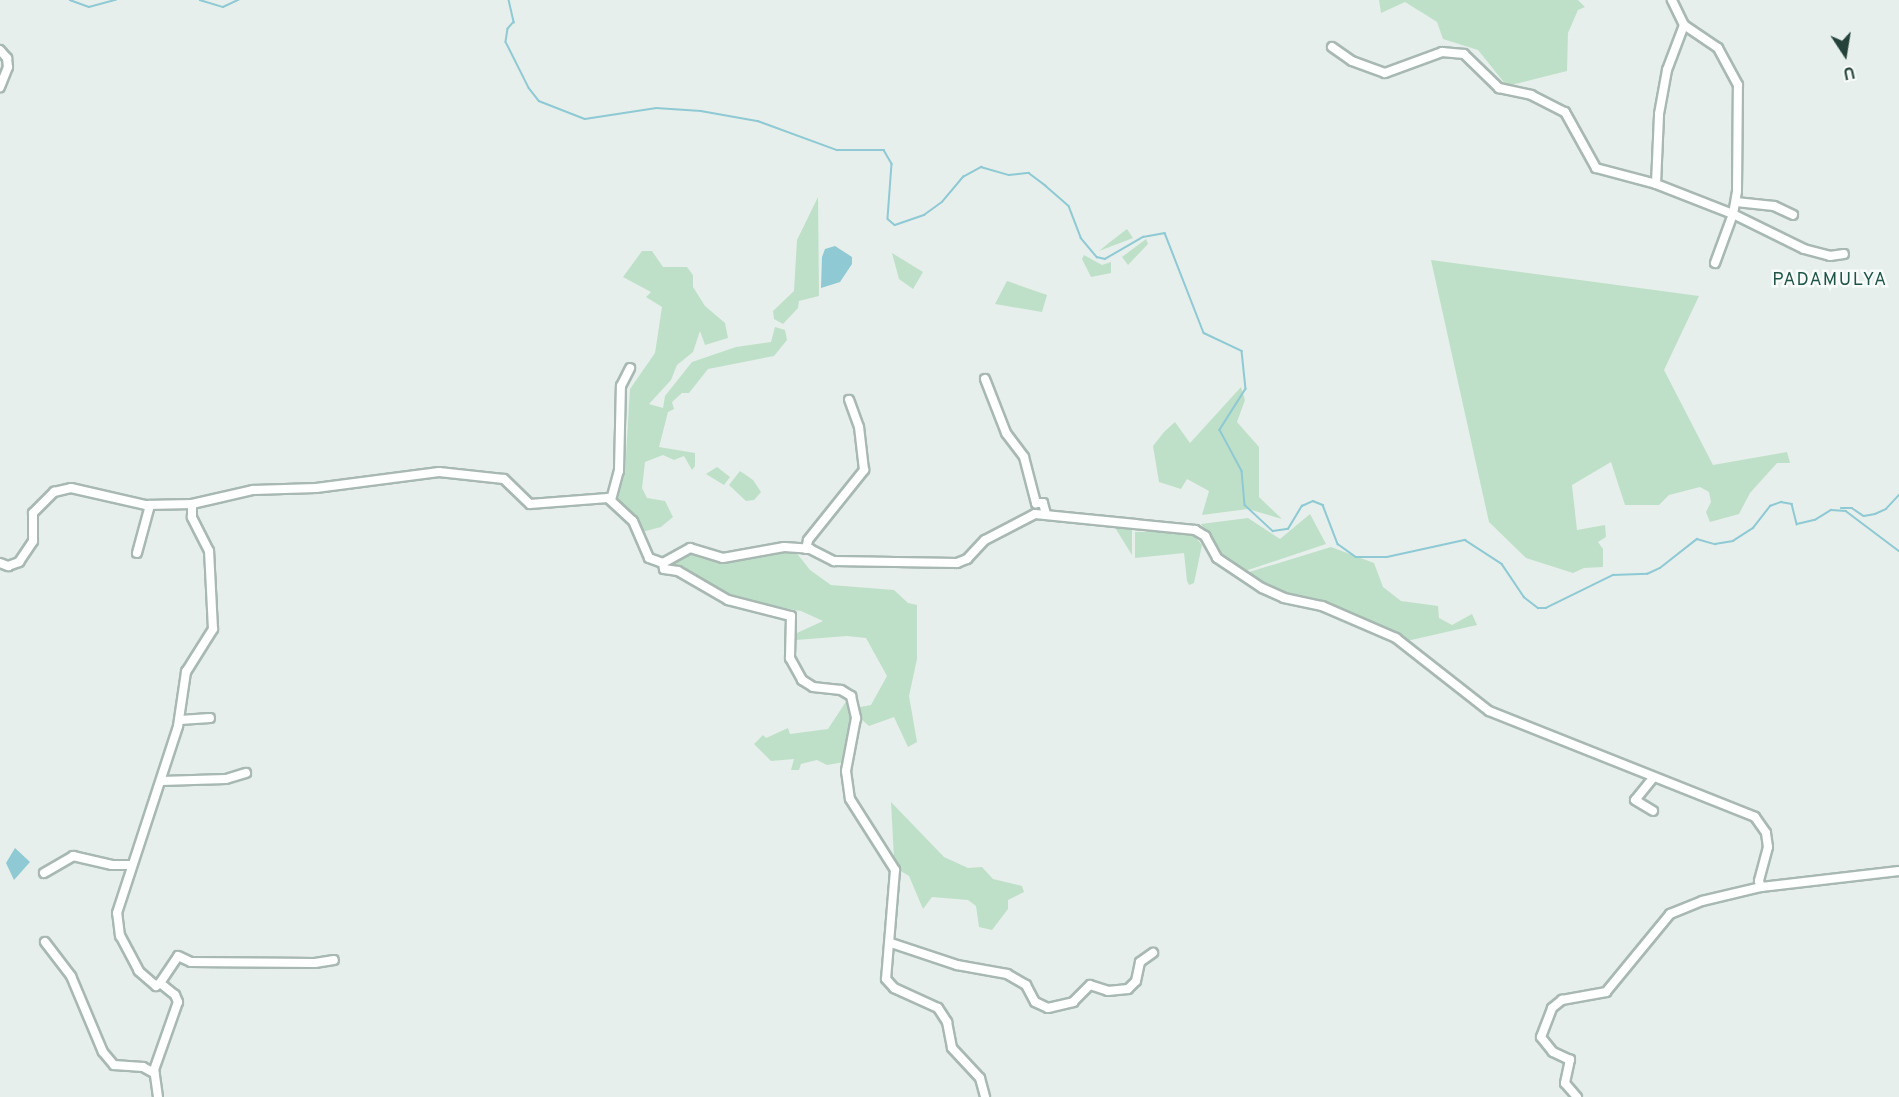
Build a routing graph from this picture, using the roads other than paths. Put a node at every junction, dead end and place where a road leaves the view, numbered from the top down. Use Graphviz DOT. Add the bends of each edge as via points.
graph roads {
  1 [pos="1672,0"];
  2 [pos="1684,25"];
  3 [pos="1332,47"];
  4 [pos="0,50"];
  5 [pos="0,87"];
  6 [pos="1656,184"];
  7 [pos="1736,202"];
  8 [pos="1733,214"];
  9 [pos="1793,215"];
  10 [pos="1844,254"];
  11 [pos="1715,263"];
  12 [pos="630,368"];
  13 [pos="985,379"];
  14 [pos="849,400"];
  15 [pos="611,500"];
  16 [pos="192,504"];
  17 [pos="150,505"];
  18 [pos="1046,514"];
  19 [pos="806,549"];
  20 [pos="137,552"];
  21 [pos="0,563"];
  22 [pos="663,563"];
  23 [pos="210,718"];
  24 [pos="180,720"];
  25 [pos="246,773"];
  26 [pos="1653,778"];
  27 [pos="161,781"];
  28 [pos="1653,811"];
  29 [pos="132,865"];
  30 [pos="1899,871"];
  31 [pos="44,873"];
  32 [pos="1761,887"];
  33 [pos="45,942"];
  34 [pos="891,943"];
  35 [pos="1153,953"];
  36 [pos="334,960"];
  37 [pos="160,983"];
  38 [pos="154,1073"];
  39 [pos="158,1097"];
  40 [pos="985,1097"];
  41 [pos="1577,1097"];
  1 -- 2 [label="street"];
  2 -- 6 [label="street" via="1667,70 1659,114"];
  2 -- 7 [label="street" via="1718,48 1738,85"];
  3 -- 6 [label="street" via="1352,61 1385,73 1413,59 1442,52 1464,54 1499,88 1532,95 1565,112 1596,168"];
  4 -- 5 [label="street" via="8,67"];
  6 -- 8 [label="street"];
  7 -- 8 [label="street"];
  7 -- 9 [label="street" via="1774,206"];
  8 -- 10 [label="street" via="1804,249"];
  8 -- 11 [label="street"];
  12 -- 15 [label="street" via="621,386 619,471"];
  13 -- 18 [label="street" via="1006,433 1024,457 1036,503 1043,503"];
  14 -- 19 [label="street" via="859,427 864,470 808,540"];
  15 -- 16 [label="street" via="530,504 504,479 439,472 316,489 253,490"];
  15 -- 22 [label="street" via="633,521 649,558"];
  16 -- 17 [label="street"];
  16 -- 24 [label="street" via="192,517 209,551 213,629 186,672"];
  17 -- 20 [label="street"];
  17 -- 21 [label="street" via="71,488 54,492 33,513 33,541 28,553 13,565"];
  18 -- 19 [label="street" via="1028,516 985,540 967,559 957,563 834,561"];
  18 -- 26 [label="street" via="1201,532 1217,558 1262,588 1322,606 1396,638 1489,711"];
  19 -- 22 [label="street" via="784,547 723,558 690,548"];
  22 -- 34 [label="street" via="664,569 678,571 728,600 791,616 789,658 802,680 813,687 841,690 852,696 856,718 848,747 850,799 895,870"];
  23 -- 24 [label="street"];
  24 -- 27 [label="street"];
  25 -- 27 [label="street" via="226,779"];
  26 -- 28 [label="street" via="1635,800"];
  26 -- 32 [label="street" via="1755,817 1766,833 1768,848 1759,881"];
  27 -- 29 [label="street"];
  29 -- 31 [label="street" via="112,865 73,855"];
  29 -- 37 [label="street" via="117,913 118,928 139,971 156,986"];
  30 -- 32 [label="street"];
  32 -- 41 [label="street" via="1702,901 1670,914 1606,992 1562,1000 1552,1008 1541,1037 1553,1052 1570,1060 1565,1083"];
  33 -- 38 [label="street" via="71,976 103,1052 114,1065 143,1067"];
  34 -- 35 [label="street" via="957,965 1007,974 1026,986 1035,1002 1048,1008 1073,1002 1090,985 1108,992 1128,989 1136,981 1140,962"];
  34 -- 40 [label="street" via="885,975 888,984 938,1008 947,1023 952,1048 980,1078"];
  36 -- 37 [label="street" via="191,962 178,956"];
  37 -- 38 [label="street" via="178,1002"];
  38 -- 39 [label="street"];
}
